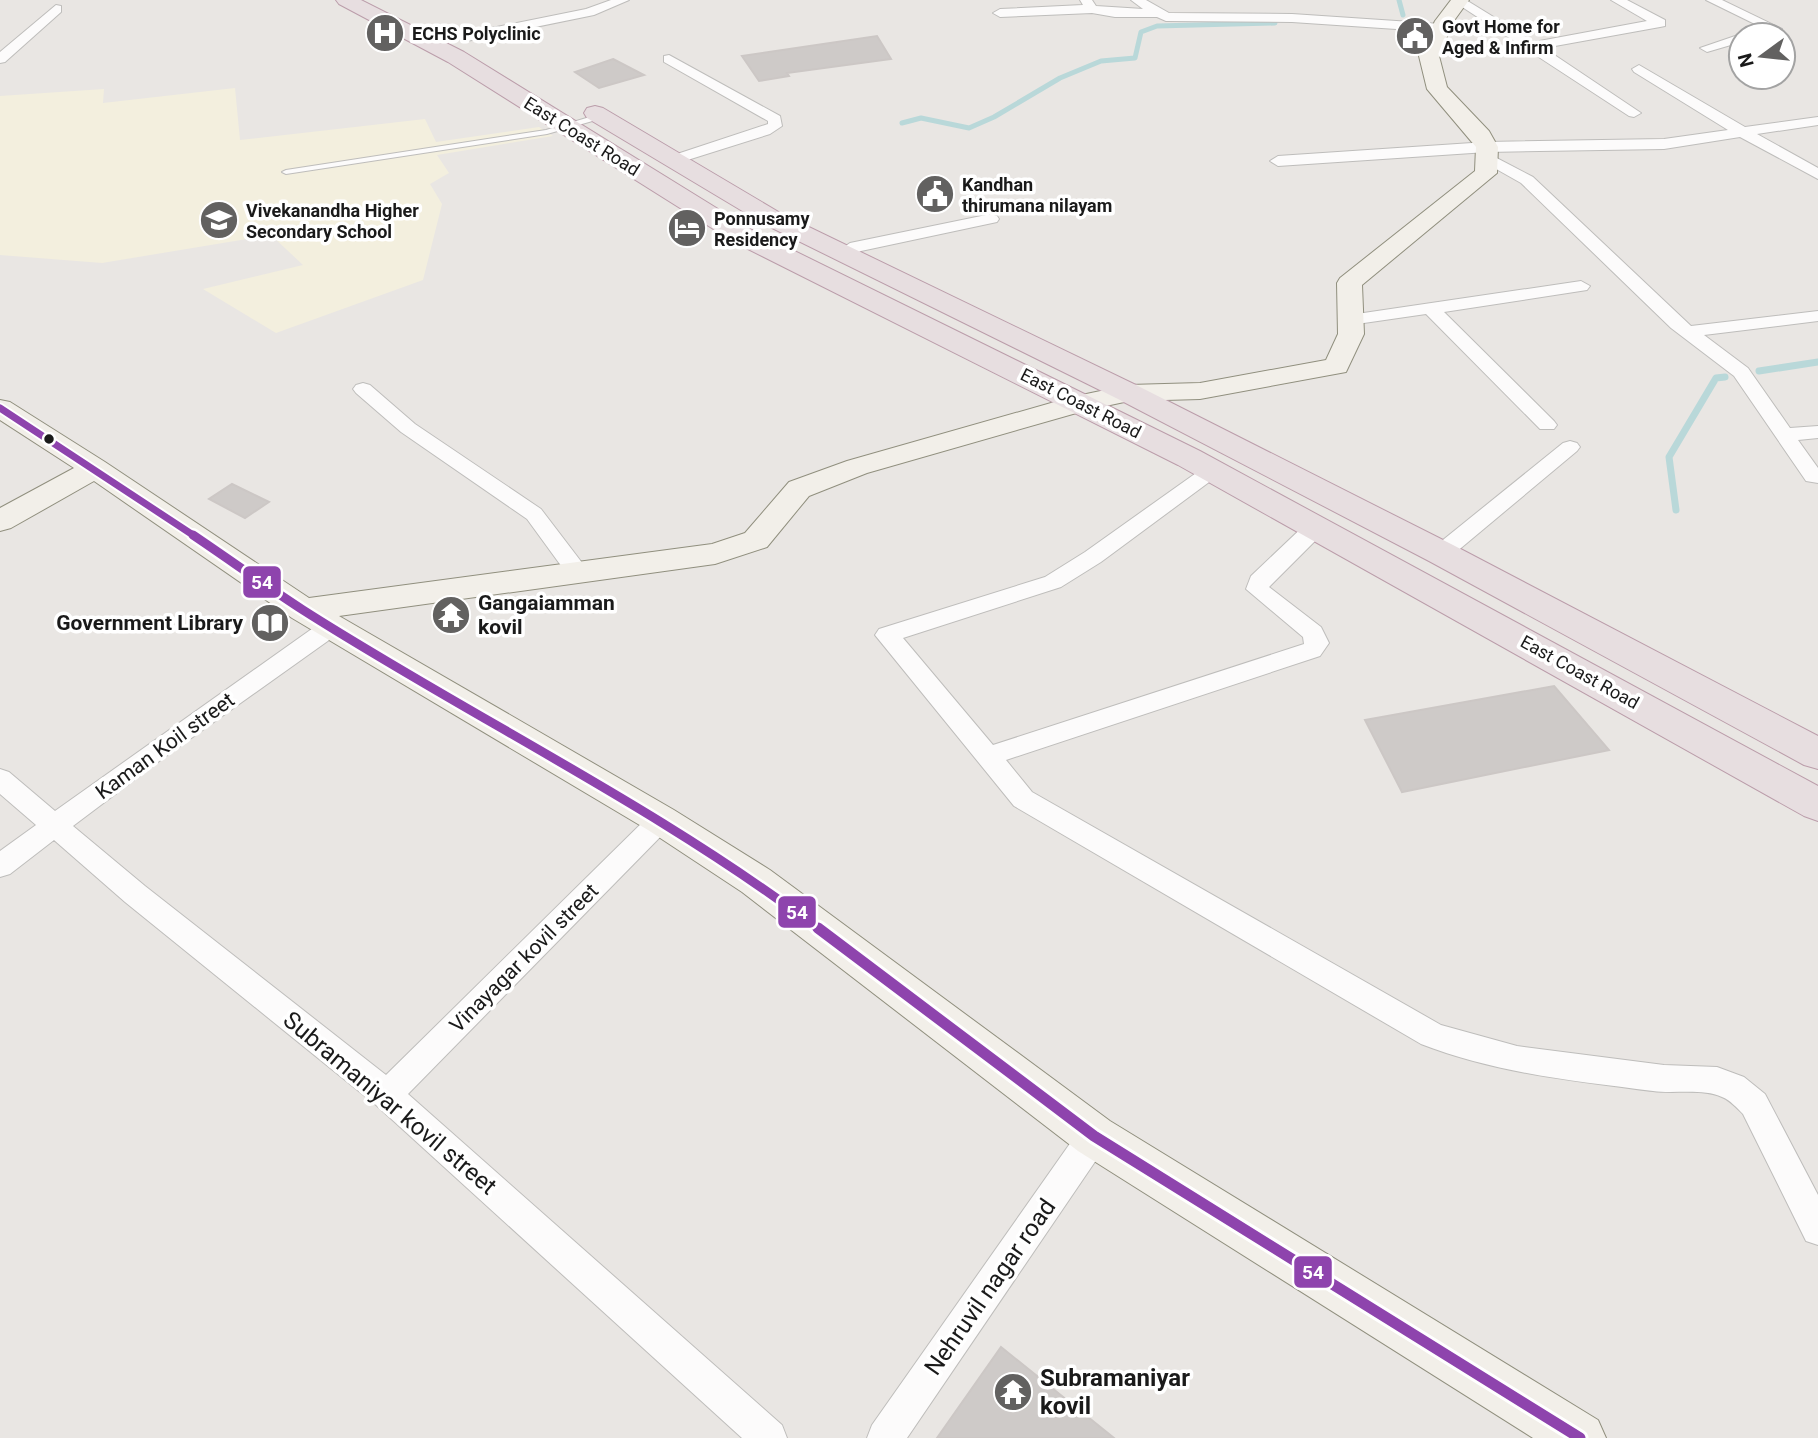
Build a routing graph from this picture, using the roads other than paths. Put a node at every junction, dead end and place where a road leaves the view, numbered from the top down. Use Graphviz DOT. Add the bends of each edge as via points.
graph roads {
  1 [pos="346,0"];
  2 [pos="392,0"];
  3 [pos="623,0"];
  4 [pos="1137,0"];
  5 [pos="1616,0"];
  6 [pos="1713,0"];
  7 [pos="1460,1"];
  8 [pos="569,4"];
  9 [pos="1089,4"];
  10 [pos="1272,6"];
  11 [pos="56,9"];
  12 [pos="589,12"];
  13 [pos="1000,13"];
  14 [pos="1160,13"];
  15 [pos="1293,18"];
  16 [pos="1758,21"];
  17 [pos="1441,28"];
  18 [pos="467,37"];
  19 [pos="1727,42"];
  20 [pos="1532,46"];
  21 [pos="1707,48"];
  22 [pos="669,59"];
  23 [pos="0,60"];
  24 [pos="1639,68"];
  25 [pos="1634,113"];
  26 [pos="600,116"];
  27 [pos="1818,121"];
  28 [pos="568,127"];
  29 [pos="1742,132"];
  30 [pos="1487,153"];
  31 [pos="673,160"];
  32 [pos="1279,161"];
  33 [pos="286,172"];
  34 [pos="1818,174"];
  35 [pos="991,219"];
  36 [pos="842,254"];
  37 [pos="1581,286"];
  38 [pos="1430,308"];
  39 [pos="1818,316"];
  40 [pos="1350,320"];
  41 [pos="1687,332"];
  42 [pos="363,389"];
  43 [pos="1129,393"];
  44 [pos="1082,403"];
  45 [pos="0,408"];
  46 [pos="1547,425"];
  47 [pos="1818,432"];
  48 [pos="1784,435"];
  49 [pos="1570,447"];
  50 [pos="95,468"];
  51 [pos="1213,470"];
  52 [pos="1818,477"];
  53 [pos="0,521"];
  54 [pos="1317,526"];
  55 [pos="1441,553"];
  56 [pos="578,573"];
  57 [pos="317,619"];
  58 [pos="1818,754"];
  59 [pos="987,757"];
  60 [pos="0,779"];
  61 [pos="1818,805"];
  62 [pos="661,820"];
  63 [pos="55,826"];
  64 [pos="0,866"];
  65 [pos="387,1095"];
  66 [pos="1094,1136"];
  67 [pos="1818,1229"];
  68 [pos="769,1438"];
  69 [pos="885,1438"];
  70 [pos="1580,1438"];
  1 -- 28 [label="highway, East Coast Road" via="456,57"];
  2 -- 18 [label="highway, East Coast Road"];
  3 -- 12 [label="street"];
  4 -- 14 [label="street"];
  5 -- 20 [label="street" via="1660,23"];
  6 -- 16 [label="street"];
  7 -- 17 [label="street"];
  7 -- 20 [label="street"];
  8 -- 12 [label="street"];
  9 -- 13 [label="street"];
  9 -- 14 [label="street" via="1115,13"];
  10 -- 15 [label="street"];
  11 -- 23 [label="street"];
  12 -- 18 [label="street"];
  14 -- 15 [label="street" via="1166,17"];
  15 -- 17 [label="street"];
  17 -- 30 [label="street" via="1429,56 1437,89 1481,136"];
  18 -- 26 [label="highway, East Coast Road"];
  19 -- 21 [label="street"];
  20 -- 25 [label="street"];
  22 -- 31 [label="street" via="775,119 775,126 765,131"];
  24 -- 29 [label="street"];
  26 -- 28 [label="lane"];
  26 -- 31 [label="highway, East Coast Road"];
  27 -- 29 [label="street"];
  28 -- 33 [label="lane"];
  28 -- 44 [label="highway, East Coast Road" via="743,236"];
  29 -- 30 [label="street" via="1664,144"];
  29 -- 34 [label="street"];
  30 -- 32 [label="street"];
  30 -- 40 [label="street" via="1486,173 1349,283"];
  30 -- 41 [label="street" via="1527,180"];
  31 -- 36 [label="highway, East Coast Road"];
  35 -- 36 [label="street" via="856,247"];
  36 -- 43 [label="highway, East Coast Road"];
  37 -- 38 [label="street"];
  38 -- 40 [label="street"];
  38 -- 46 [label="street"];
  39 -- 41 [label="street"];
  40 -- 43 [label="street" via="1351,334 1338,366 1200,391"];
  41 -- 48 [label="street" via="1741,372"];
  42 -- 56 [label="street" via="408,428 534,514"];
  43 -- 44 [label="street"];
  43 -- 55 [label="highway, East Coast Road"];
  44 -- 51 [label="highway, East Coast Road"];
  44 -- 56 [label="street" via="858,467 799,489 756,540 746,544 715,554"];
  45 -- 50 [label="street"];
  47 -- 48 [label="street"];
  48 -- 52 [label="street" via="1813,477"];
  49 -- 55 [label="street"];
  50 -- 53 [label="street"];
  50 -- 57 [label="street"];
  51 -- 54 [label="highway, East Coast Road"];
  51 -- 59 [label="street" via="1053,582 887,635"];
  54 -- 59 [label="street" via="1259,581 1258,589 1313,633 1317,643 1311,650"];
  54 -- 61 [label="highway, East Coast Road"];
  55 -- 58 [label="highway, East Coast Road"];
  56 -- 57 [label="street"];
  57 -- 62 [label="street"];
  57 -- 63 [label="street, Kaman Koil street"];
  59 -- 67 [label="street" via="1023,799 1431,1035 1506,1057 1720,1082 1738,1089 1754,1104"];
  60 -- 63 [label="street, Subramaniyar kovil street"];
  62 -- 65 [label="street, Vinayagar kovil street"];
  62 -- 66 [label="street" via="756,881"];
  63 -- 64 [label="street, Kaman Koil street"];
  63 -- 65 [label="street, Subramaniyar kovil street"];
  65 -- 68 [label="street, Subramaniyar kovil street"];
  66 -- 69 [label="street, Nehruvil nagar road"];
  66 -- 70 [label="street"];
}
